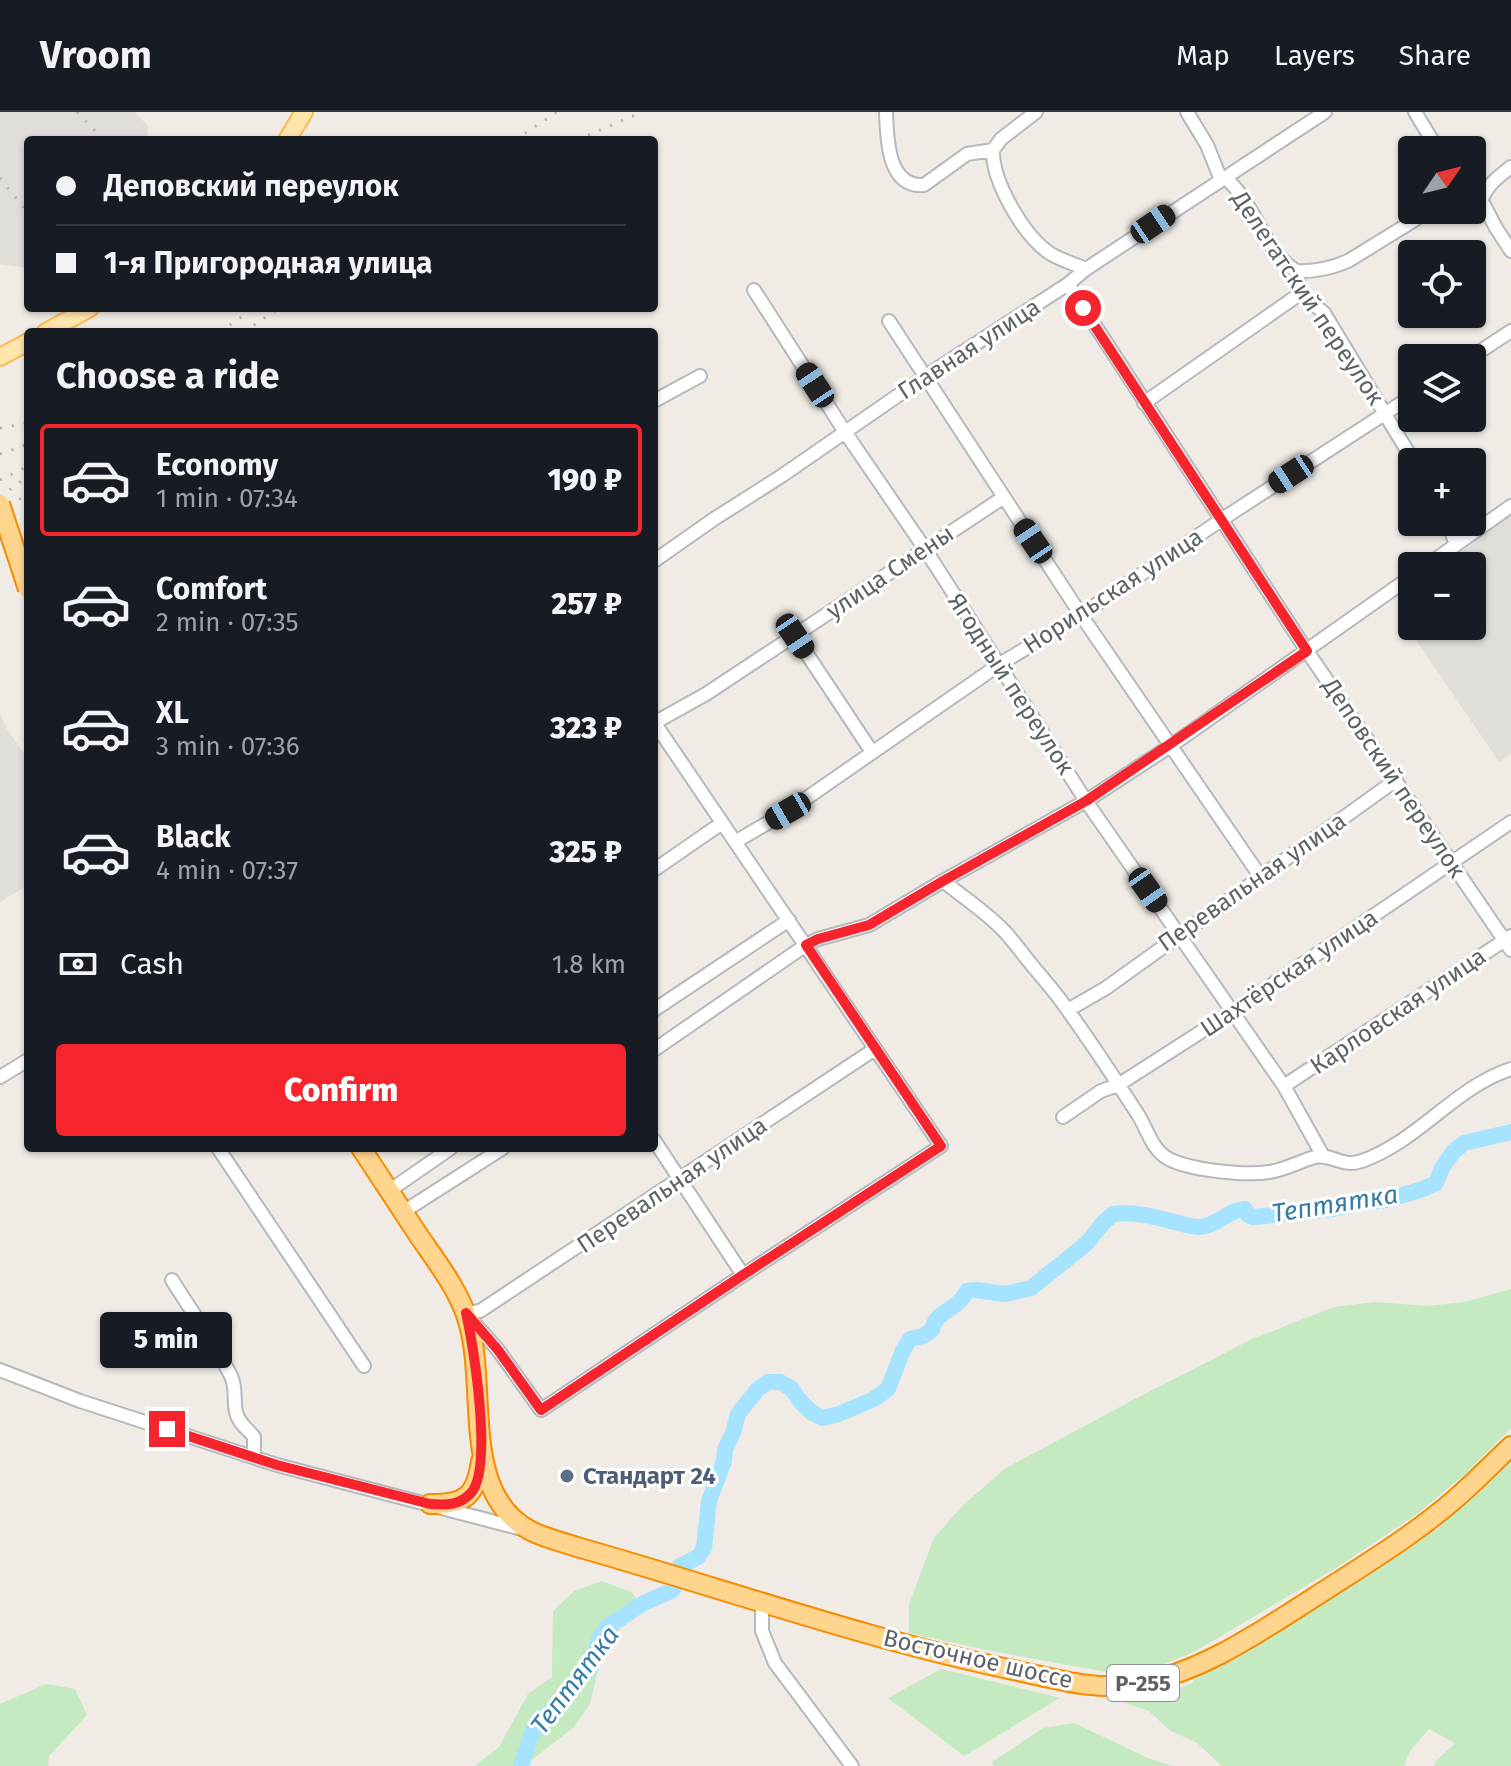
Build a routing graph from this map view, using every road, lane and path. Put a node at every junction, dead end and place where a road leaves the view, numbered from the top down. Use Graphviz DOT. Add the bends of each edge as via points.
graph roads {
  1 [pos="304,112"];
  2 [pos="886,112"];
  3 [pos="1036,112"];
  4 [pos="1187,112"];
  5 [pos="1325,112"];
  6 [pos="1415,112"];
  7 [pos="289,136"];
  8 [pos="1430,136"];
  9 [pos="993,150"];
  10 [pos="1511,167"];
  11 [pos="1223,178"];
  12 [pos="1486,190"];
  13 [pos="1486,212"];
  14 [pos="1408,224"];
  15 [pos="1511,251"];
  16 [pos="1086,269"];
  17 [pos="1296,271"];
  18 [pos="1068,284"];
  19 [pos="754,290"];
  20 [pos="1301,293"];
  21 [pos="83,312"];
  22 [pos="889,321"];
  23 [pos="53,328"];
  24 [pos="1511,331"];
  25 [pos="24,344"];
  26 [pos="1486,347"];
  27 [pos="0,357"];
  28 [pos="700,376"];
  29 [pos="926,376"];
  30 [pos="658,399"];
  31 [pos="1144,403"];
  32 [pos="1398,405"];
  33 [pos="1384,414"];
  34 [pos="845,432"];
  35 [pos="1405,448"];
  36 [pos="1004,497"];
  37 [pos="0,504"];
  38 [pos="1511,506"];
  39 [pos="1221,520"];
  40 [pos="1453,536"];
  41 [pos="1456,545"];
  42 [pos="925,549"];
  43 [pos="1446,552"];
  44 [pos="658,558"];
  45 [pos="24,577"];
  46 [pos="1398,586"];
  47 [pos="1081,615"];
  48 [pos="795,636"];
  49 [pos="1307,651"];
  50 [pos="1000,664"];
  51 [pos="658,721"];
  52 [pos="658,729"];
  53 [pos="1172,745"];
  54 [pos="872,752"];
  55 [pos="1396,780"];
  56 [pos="1086,801"];
  57 [pos="1511,822"];
  58 [pos="722,823"];
  59 [pos="735,842"];
  60 [pos="1451,863"];
  61 [pos="658,867"];
  62 [pos="1260,876"];
  63 [pos="943,881"];
  64 [pos="789,920"];
  65 [pos="1179,934"];
  66 [pos="1509,942"];
  67 [pos="806,945"];
  68 [pos="658,1007"];
  69 [pos="1068,1010"];
  70 [pos="1232,1012"];
  71 [pos="658,1047"];
  72 [pos="875,1049"];
  73 [pos="24,1062"];
  74 [pos="1511,1069"];
  75 [pos="0,1077"];
  76 [pos="1118,1085"];
  77 [pos="1284,1086"];
  78 [pos="1063,1117"];
  79 [pos="658,1146"];
  80 [pos="221,1152"];
  81 [pos="364,1152"];
  82 [pos="445,1152"];
  83 [pos="497,1152"];
  84 [pos="1323,1156"];
  85 [pos="681,1179"];
  86 [pos="389,1191"];
  87 [pos="403,1212"];
  88 [pos="743,1275"];
  89 [pos="172,1280"];
  90 [pos="466,1313"];
  91 [pos="364,1366"];
  92 [pos="0,1370"];
  93 [pos="1511,1446"];
  94 [pos="482,1454"];
  95 [pos="254,1457"];
  96 [pos="430,1504"];
  97 [pos="529,1531"];
  98 [pos="762,1602"];
  99 [pos="852,1766"];
  1 -- 7 [label="main road"];
  2 -- 9 [label="street" via="891,156 902,179 910,183 924,185 961,157"];
  3 -- 9 [label="street"];
  4 -- 11 [label="street, Делегатский переулок"];
  5 -- 11 [label="street, Главная улица"];
  6 -- 8 [label="street"];
  9 -- 16 [label="street" via="1013,212 1029,234 1051,254"];
  10 -- 12 [label="street"];
  11 -- 16 [label="street, Главная улица"];
  11 -- 17 [label="street, Делегатский переулок" via="1244,198 1268,242"];
  13 -- 15 [label="street"];
  14 -- 17 [label="street" via="1348,261"];
  16 -- 18 [label="street, Главная улица"];
  17 -- 20 [label="street, Делегатский переулок"];
  18 -- 29 [label="street, Главная улица"];
  18 -- 31 [label="street, Деповский переулок"];
  19 -- 34 [label="street, Ягодный переулок"];
  20 -- 31 [label="street"];
  20 -- 33 [label="street, Делегатский переулок" via="1324,313"];
  21 -- 23 [label="main road"];
  22 -- 29 [label="street"];
  24 -- 26 [label="street"];
  25 -- 27 [label="main road"];
  28 -- 30 [label="street"];
  29 -- 34 [label="street, Главная улица"];
  29 -- 36 [label="street"];
  31 -- 39 [label="street, Деповский переулок"];
  32 -- 33 [label="street, Норильская улица"];
  33 -- 35 [label="street, Делегатский переулок"];
  33 -- 39 [label="street, Норильская улица"];
  34 -- 42 [label="street, Ягодный переулок"];
  34 -- 44 [label="street, Главная улица"];
  36 -- 42 [label="street, улица Смены"];
  36 -- 47 [label="street"];
  37 -- 45 [label="highway, bridge"];
  38 -- 41 [label="street"];
  39 -- 47 [label="street, Норильская улица"];
  39 -- 49 [label="street, Деповский переулок"];
  40 -- 41 [label="street"];
  41 -- 43 [label="street"];
  42 -- 48 [label="street, улица Смены"];
  42 -- 50 [label="street, Ягодный переулок"];
  46 -- 49 [label="street"];
  47 -- 50 [label="street, Норильская улица"];
  47 -- 53 [label="street"];
  48 -- 51 [label="street, улица Смены"];
  48 -- 54 [label="street"];
  49 -- 53 [label="street"];
  49 -- 55 [label="street, Деповский переулок"];
  50 -- 54 [label="street, Норильская улица"];
  50 -- 56 [label="street, Ягодный переулок"];
  52 -- 58 [label="street"];
  53 -- 56 [label="street"];
  53 -- 62 [label="street"];
  54 -- 59 [label="street, Норильская улица"];
  55 -- 60 [label="street, Деповский переулок"];
  55 -- 62 [label="street, Перевальная улица"];
  56 -- 63 [label="street"];
  56 -- 65 [label="street, Ягодный переулок"];
  57 -- 60 [label="street, Шахтёрская улица"];
  58 -- 59 [label="street"];
  58 -- 61 [label="street"];
  59 -- 64 [label="street"];
  60 -- 66 [label="street, Деповский переулок"];
  60 -- 70 [label="street, Шахтёрская улица"];
  62 -- 65 [label="street, Перевальная улица"];
  63 -- 67 [label="street" via="869,925"];
  63 -- 69 [label="street" via="1006,933"];
  64 -- 67 [label="street"];
  64 -- 68 [label="street"];
  65 -- 69 [label="street, Перевальная улица"];
  65 -- 70 [label="street, Ягодный переулок"];
  66 -- 77 [label="street, Карловская улица"];
  67 -- 71 [label="street"];
  67 -- 72 [label="street"];
  69 -- 76 [label="street"];
  70 -- 76 [label="street, Шахтёрская улица"];
  70 -- 77 [label="street, Ягодный переулок"];
  72 -- 85 [label="street, Перевальная улица"];
  72 -- 88 [label="street" via="941,1146"];
  73 -- 75 [label="street"];
  74 -- 84 [label="street" via="1485,1079 1393,1147 1350,1164"];
  76 -- 78 [label="street, Шахтёрская улица"];
  76 -- 84 [label="street" via="1160,1153 1175,1162 1227,1172 1269,1172"];
  77 -- 84 [label="street, Ягодный переулок"];
  79 -- 85 [label="street"];
  80 -- 91 [label="street"];
  81 -- 86 [label="highway"];
  82 -- 86 [label="street"];
  83 -- 87 [label="street"];
  85 -- 88 [label="street"];
  85 -- 90 [label="street, Перевальная улица" via="480,1311"];
  86 -- 87 [label="highway"];
  87 -- 90 [label="highway"];
  88 -- 90 [label="street" via="541,1410"];
  89 -- 95 [label="street" via="233,1379 235,1411 254,1437"];
  90 -- 94 [label="highway" via="475,1355"];
  92 -- 95 [label="street"];
  93 -- 98 [label="highway, Восточное шоссе / Р-255" via="1453,1501 1279,1620 1205,1662 1138,1684 1071,1682 986,1664"];
  94 -- 96 [label="highway" via="472,1492 460,1502"];
  94 -- 97 [label="highway" via="499,1502"];
  95 -- 96 [label="street"];
  96 -- 97 [label="street"];
  97 -- 98 [label="highway, Восточное шоссе / Р-255"];
  98 -- 99 [label="street" via="762,1631 775,1663"];
}
